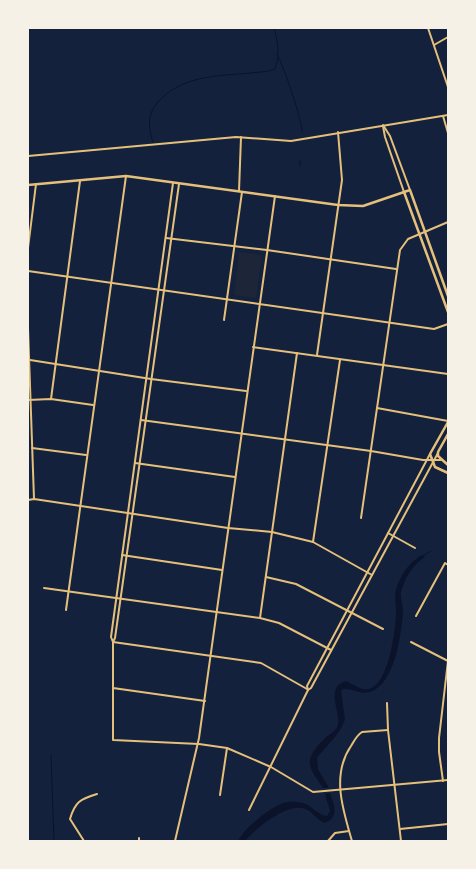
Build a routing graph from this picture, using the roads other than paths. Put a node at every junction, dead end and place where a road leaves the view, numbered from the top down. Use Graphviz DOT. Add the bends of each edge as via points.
graph roads {
  1 [pos="428,28"];
  2 [pos="448,37"];
  3 [pos="434,44"];
  4 [pos="448,87"];
  5 [pos="448,115"];
  6 [pos="443,116"];
  7 [pos="383,125"];
  8 [pos="338,132"];
  9 [pos="448,132"];
  10 [pos="241,138"];
  11 [pos="28,156"];
  12 [pos="126,176"];
  13 [pos="80,179"];
  14 [pos="173,183"];
  15 [pos="36,184"];
  16 [pos="179,184"];
  17 [pos="28,185"];
  18 [pos="410,190"];
  19 [pos="240,192"];
  20 [pos="404,192"];
  21 [pos="275,196"];
  22 [pos="338,205"];
  23 [pos="448,222"];
  24 [pos="425,231"];
  25 [pos="419,233"];
  26 [pos="166,238"];
  27 [pos="171,239"];
  28 [pos="234,246"];
  29 [pos="28,248"];
  30 [pos="267,250"];
  31 [pos="330,260"];
  32 [pos="396,269"];
  33 [pos="28,271"];
  34 [pos="68,277"];
  35 [pos="110,283"];
  36 [pos="158,290"];
  37 [pos="164,291"];
  38 [pos="448,296"];
  39 [pos="227,300"];
  40 [pos="259,305"];
  41 [pos="448,312"];
  42 [pos="322,313"];
  43 [pos="224,320"];
  44 [pos="390,322"];
  45 [pos="448,324"];
  46 [pos="28,328"];
  47 [pos="253,347"];
  48 [pos="297,353"];
  49 [pos="317,355"];
  50 [pos="30,360"];
  51 [pos="340,360"];
  52 [pos="55,363"];
  53 [pos="384,365"];
  54 [pos="98,371"];
  55 [pos="448,374"];
  56 [pos="146,378"];
  57 [pos="151,379"];
  58 [pos="247,391"];
  59 [pos="51,399"];
  60 [pos="28,400"];
  61 [pos="32,400"];
  62 [pos="93,405"];
  63 [pos="378,408"];
  64 [pos="141,420"];
  65 [pos="145,421"];
  66 [pos="448,421"];
  67 [pos="242,433"];
  68 [pos="448,434"];
  69 [pos="285,440"];
  70 [pos="328,445"];
  71 [pos="32,448"];
  72 [pos="371,451"];
  73 [pos="438,452"];
  74 [pos="32,453"];
  75 [pos="28,454"];
  76 [pos="430,454"];
  77 [pos="86,455"];
  78 [pos="441,460"];
  79 [pos="427,461"];
  80 [pos="433,461"];
  81 [pos="135,463"];
  82 [pos="139,464"];
  83 [pos="431,465"];
  84 [pos="448,465"];
  85 [pos="435,467"];
  86 [pos="448,473"];
  87 [pos="235,478"];
  88 [pos="34,499"];
  89 [pos="28,500"];
  90 [pos="79,505"];
  91 [pos="128,512"];
  92 [pos="133,513"];
  93 [pos="361,518"];
  94 [pos="228,528"];
  95 [pos="272,532"];
  96 [pos="388,533"];
  97 [pos="393,536"];
  98 [pos="313,542"];
  99 [pos="415,548"];
  100 [pos="122,555"];
  101 [pos="127,555"];
  102 [pos="448,565"];
  103 [pos="222,570"];
  104 [pos="367,572"];
  105 [pos="372,575"];
  106 [pos="266,577"];
  107 [pos="44,588"];
  108 [pos="68,592"];
  109 [pos="116,598"];
  110 [pos="121,599"];
  111 [pos="66,610"];
  112 [pos="347,611"];
  113 [pos="217,613"];
  114 [pos="351,613"];
  115 [pos="416,616"];
  116 [pos="260,618"];
  117 [pos="383,629"];
  118 [pos="113,642"];
  119 [pos="411,642"];
  120 [pos="327,648"];
  121 [pos="331,650"];
  122 [pos="211,656"];
  123 [pos="448,661"];
  124 [pos="113,688"];
  125 [pos="308,690"];
  126 [pos="205,701"];
  127 [pos="387,703"];
  128 [pos="388,730"];
  129 [pos="198,744"];
  130 [pos="227,748"];
  131 [pos="271,767"];
  132 [pos="448,780"];
  133 [pos="443,781"];
  134 [pos="395,785"];
  135 [pos="339,790"];
  136 [pos="97,794"];
  137 [pos="220,795"];
  138 [pos="249,810"];
  139 [pos="448,824"];
  140 [pos="400,828"];
  141 [pos="349,831"];
  142 [pos="139,838"];
  143 [pos="84,841"];
  144 [pos="139,841"];
  145 [pos="175,841"];
  146 [pos="328,841"];
  147 [pos="352,841"];
  148 [pos="401,841"];
  1 -- 3 [label="street"];
  2 -- 3 [label="street"];
  3 -- 4 [label="street"];
  5 -- 6 [label="street"];
  6 -- 7 [label="street"];
  6 -- 9 [label="street"];
  7 -- 8 [label="street"];
  7 -- 18 [label="street" via="390,136"];
  7 -- 20 [label="street"];
  8 -- 10 [label="street" via="291,141"];
  8 -- 22 [label="street" via="342,173"];
  10 -- 11 [label="street"];
  10 -- 19 [label="street"];
  12 -- 13 [label="street"];
  12 -- 14 [label="street"];
  12 -- 35 [label="street"];
  13 -- 15 [label="street"];
  13 -- 34 [label="street"];
  14 -- 16 [label="street"];
  14 -- 26 [label="street"];
  15 -- 17 [label="street"];
  15 -- 29 [label="street"];
  16 -- 19 [label="street"];
  16 -- 27 [label="street"];
  18 -- 20 [label="street"];
  18 -- 24 [label="street"];
  19 -- 21 [label="street"];
  19 -- 28 [label="street"];
  20 -- 22 [label="street" via="363,206"];
  20 -- 25 [label="street"];
  21 -- 22 [label="street"];
  21 -- 30 [label="street"];
  22 -- 31 [label="street"];
  23 -- 24 [label="street"];
  24 -- 25 [label="street"];
  24 -- 38 [label="street"];
  25 -- 32 [label="street" via="404,243"];
  25 -- 41 [label="street"];
  26 -- 27 [label="street"];
  26 -- 36 [label="street"];
  27 -- 28 [label="street"];
  27 -- 37 [label="street"];
  28 -- 30 [label="street"];
  28 -- 39 [label="street"];
  30 -- 31 [label="street"];
  30 -- 40 [label="street"];
  31 -- 32 [label="street"];
  31 -- 42 [label="street"];
  32 -- 44 [label="street"];
  33 -- 34 [label="street"];
  34 -- 35 [label="street"];
  34 -- 52 [label="street"];
  35 -- 36 [label="street"];
  35 -- 54 [label="street"];
  36 -- 37 [label="street"];
  36 -- 56 [label="street"];
  37 -- 39 [label="street"];
  37 -- 57 [label="street"];
  39 -- 40 [label="street"];
  39 -- 43 [label="street"];
  40 -- 42 [label="street"];
  40 -- 47 [label="street"];
  42 -- 44 [label="street"];
  42 -- 49 [label="street"];
  44 -- 45 [label="street" via="434,329"];
  44 -- 53 [label="street"];
  46 -- 50 [label="street"];
  47 -- 48 [label="street"];
  47 -- 58 [label="street"];
  48 -- 49 [label="street"];
  48 -- 69 [label="street"];
  49 -- 51 [label="street"];
  50 -- 52 [label="street"];
  50 -- 61 [label="street"];
  51 -- 53 [label="street"];
  51 -- 70 [label="street"];
  52 -- 54 [label="street"];
  52 -- 59 [label="street"];
  53 -- 55 [label="street"];
  53 -- 63 [label="street"];
  54 -- 56 [label="street"];
  54 -- 62 [label="street"];
  56 -- 57 [label="street"];
  56 -- 64 [label="street"];
  57 -- 58 [label="street"];
  57 -- 65 [label="street"];
  58 -- 67 [label="street"];
  59 -- 61 [label="street"];
  59 -- 62 [label="street"];
  60 -- 61 [label="street"];
  61 -- 71 [label="street"];
  62 -- 77 [label="street"];
  63 -- 66 [label="street"];
  63 -- 72 [label="street"];
  64 -- 65 [label="street"];
  64 -- 81 [label="street"];
  65 -- 67 [label="street"];
  65 -- 82 [label="street"];
  66 -- 76 [label="street"];
  67 -- 69 [label="street"];
  67 -- 87 [label="street"];
  68 -- 73 [label="street"];
  69 -- 70 [label="street"];
  69 -- 95 [label="street"];
  70 -- 72 [label="street"];
  70 -- 98 [label="street"];
  71 -- 74 [label="street"];
  71 -- 77 [label="street"];
  72 -- 79 [label="street"];
  72 -- 93 [label="street"];
  73 -- 78 [label="street"];
  73 -- 80 [label="street"];
  74 -- 75 [label="street"];
  74 -- 88 [label="street"];
  76 -- 79 [label="street"];
  76 -- 80 [label="street"];
  77 -- 90 [label="street"];
  78 -- 80 [label="street"];
  78 -- 84 [label="street"];
  79 -- 80 [label="street"];
  79 -- 83 [label="street"];
  79 -- 96 [label="street"];
  80 -- 83 [label="street"];
  80 -- 85 [label="street"];
  81 -- 82 [label="street"];
  81 -- 91 [label="street"];
  82 -- 87 [label="street"];
  82 -- 92 [label="street"];
  83 -- 85 [label="street"];
  83 -- 97 [label="street"];
  85 -- 86 [label="street"];
  87 -- 94 [label="street"];
  88 -- 89 [label="street"];
  88 -- 90 [label="street"];
  90 -- 91 [label="street"];
  90 -- 108 [label="street"];
  91 -- 92 [label="street"];
  91 -- 100 [label="street"];
  92 -- 94 [label="street"];
  92 -- 101 [label="street"];
  94 -- 95 [label="street"];
  94 -- 103 [label="street"];
  95 -- 98 [label="street"];
  95 -- 106 [label="street"];
  96 -- 97 [label="street"];
  96 -- 104 [label="street"];
  97 -- 99 [label="street"];
  97 -- 105 [label="street"];
  98 -- 104 [label="street"];
  100 -- 101 [label="street"];
  100 -- 109 [label="street"];
  101 -- 103 [label="street"];
  101 -- 110 [label="street"];
  102 -- 115 [label="street" via="445,563"];
  103 -- 113 [label="street"];
  104 -- 105 [label="street"];
  104 -- 112 [label="street"];
  105 -- 114 [label="street"];
  106 -- 112 [label="street" via="296,584"];
  106 -- 116 [label="street"];
  107 -- 108 [label="street"];
  108 -- 109 [label="street"];
  108 -- 111 [label="street"];
  109 -- 110 [label="street"];
  109 -- 118 [label="street" via="111,637"];
  110 -- 113 [label="street"];
  110 -- 118 [label="street"];
  112 -- 114 [label="street"];
  112 -- 120 [label="street"];
  113 -- 116 [label="street"];
  113 -- 122 [label="street"];
  114 -- 117 [label="street"];
  114 -- 121 [label="street"];
  116 -- 120 [label="street" via="278,623"];
  118 -- 122 [label="street"];
  118 -- 124 [label="street"];
  119 -- 123 [label="street"];
  120 -- 121 [label="street"];
  120 -- 125 [label="street" via="307,686"];
  121 -- 125 [label="street"];
  122 -- 125 [label="street" via="260,663"];
  122 -- 126 [label="street"];
  123 -- 133 [label="street" via="439,738"];
  124 -- 126 [label="street"];
  124 -- 129 [label="street" via="113,740"];
  125 -- 131 [label="street"];
  126 -- 129 [label="street"];
  127 -- 128 [label="street"];
  128 -- 134 [label="street"];
  128 -- 135 [label="street" via="359,734 341,764"];
  129 -- 130 [label="street"];
  129 -- 145 [label="street"];
  130 -- 131 [label="street"];
  130 -- 137 [label="street"];
  131 -- 135 [label="street" via="312,792"];
  131 -- 138 [label="street"];
  132 -- 133 [label="street"];
  133 -- 134 [label="street"];
  134 -- 135 [label="street"];
  134 -- 140 [label="street"];
  135 -- 141 [label="street"];
  136 -- 143 [label="street" via="83,798 74,807 70,819"];
  139 -- 140 [label="street"];
  140 -- 148 [label="street"];
  141 -- 146 [label="street" via="336,833"];
  141 -- 147 [label="street"];
  142 -- 144 [label="street"];
}
